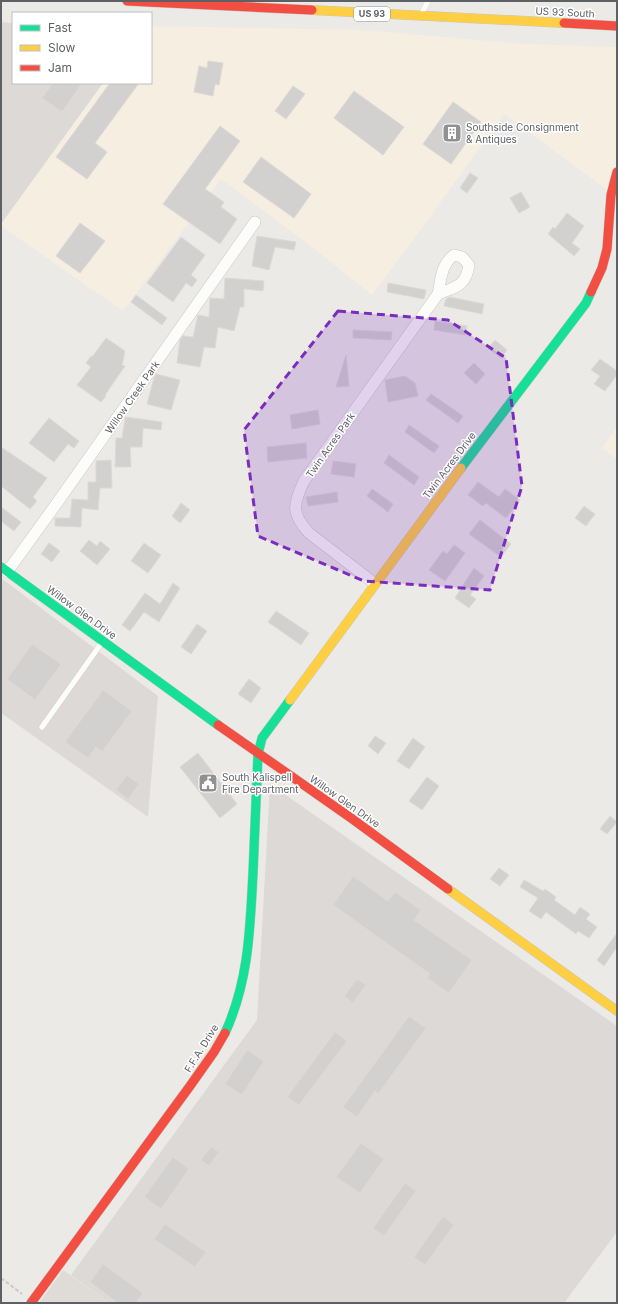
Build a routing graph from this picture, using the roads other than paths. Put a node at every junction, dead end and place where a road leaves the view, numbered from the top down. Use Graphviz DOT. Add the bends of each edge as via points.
graph roads {
  1 [pos="127,1"];
  2 [pos="428,1"];
  3 [pos="182,2"];
  4 [pos="420,16"];
  5 [pos="617,26"];
  6 [pos="617,172"];
  7 [pos="255,222"];
  8 [pos="438,294"];
  9 [pos="4,569"];
  10 [pos="374,584"];
  11 [pos="103,641"];
  12 [pos="42,726"];
  13 [pos="258,754"];
  14 [pos="617,1011"];
  15 [pos="32,1302"];
  1 -- 3 [label="street, US 93 South / US 93"];
  2 -- 4 [label="lane"];
  3 -- 4 [label="street, US 93 South / US 93"];
  4 -- 5 [label="street, US 93 South / US 93"];
  6 -- 10 [label="street, Twin Acres Drive" via="611,195 607,249 602,268 586,303"];
  7 -- 9 [label="street, Willow Creek Park" via="58,503"];
  8 -- 10 [label="street, Twin Acres Park" via="304,481 295,501 296,514 302,525"];
  9 -- 11 [label="street, Willow Glen Drive"];
  10 -- 13 [label="street, Twin Acres Drive" via="268,727"];
  11 -- 12 [label="lane"];
  11 -- 13 [label="street, Willow Glen Drive"];
  13 -- 14 [label="street, Willow Glen Drive" via="351,818"];
  13 -- 15 [label="street, F.F.A. Drive" via="250,936 244,976 232,1015 214,1052"];
}
